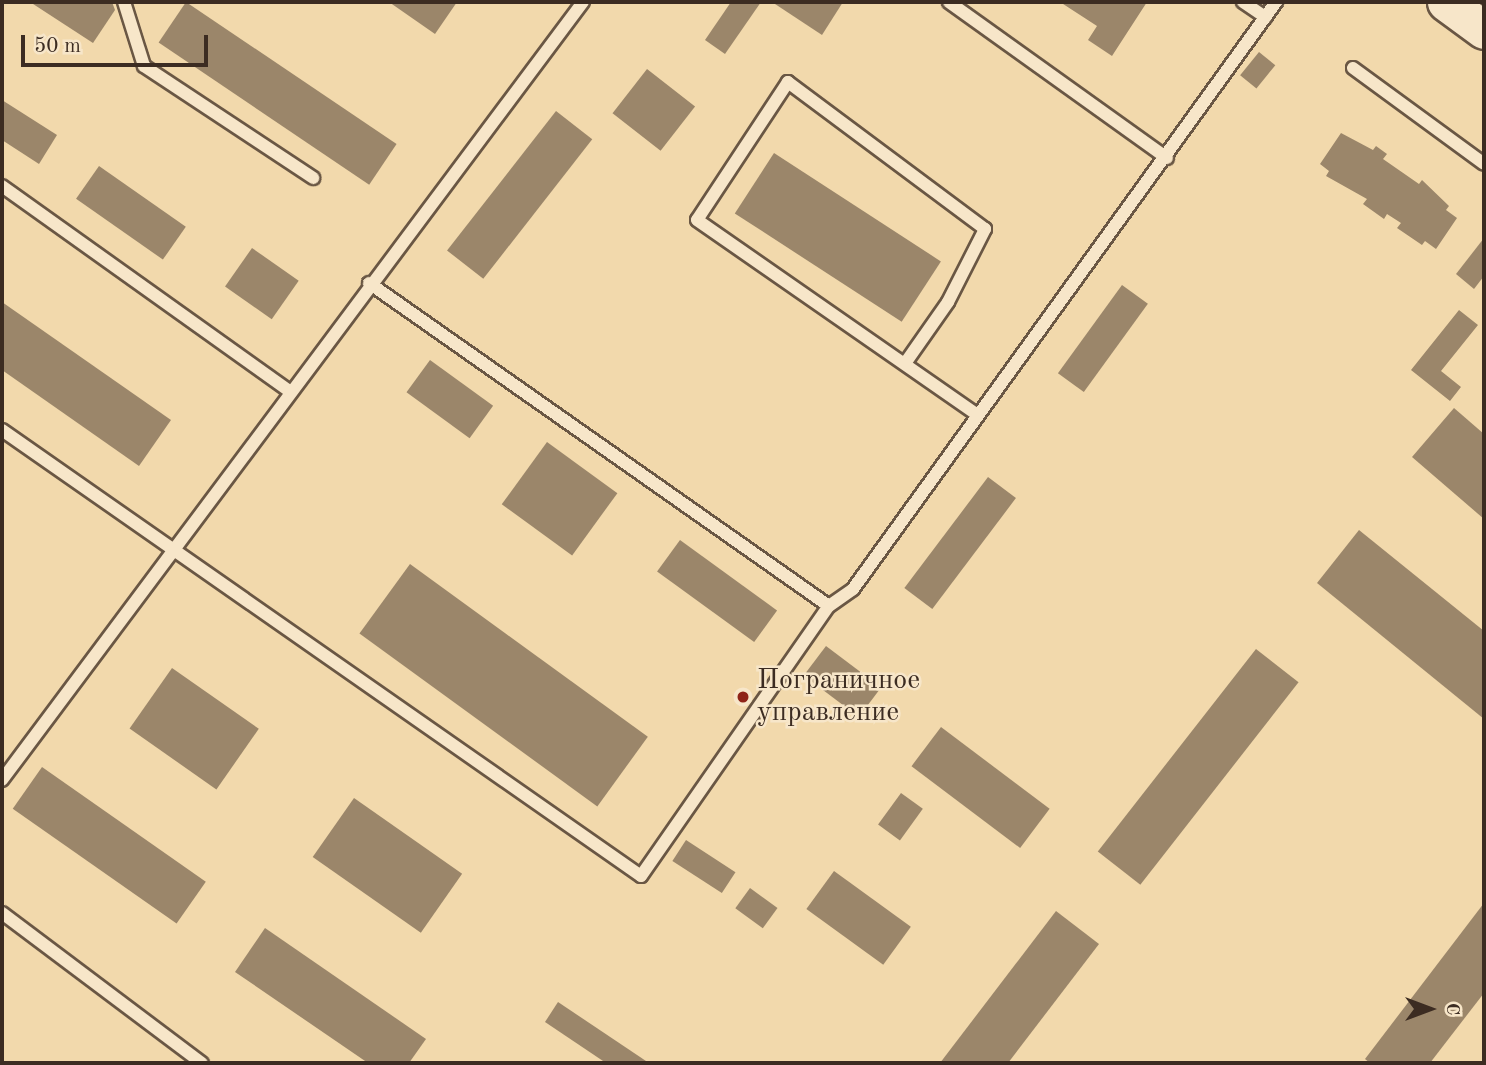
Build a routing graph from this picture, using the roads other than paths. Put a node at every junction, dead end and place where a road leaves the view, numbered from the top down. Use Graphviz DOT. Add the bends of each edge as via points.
graph roads {
  1 [pos="124,2"];
  2 [pos="583,2"];
  3 [pos="949,2"];
  4 [pos="1243,2"];
  5 [pos="1276,2"];
  6 [pos="1446,2"];
  7 [pos="1265,17"];
  8 [pos="1484,30"];
  9 [pos="1353,68"];
  10 [pos="1167,158"];
  11 [pos="1484,164"];
  12 [pos="313,178"];
  13 [pos="2,186"];
  14 [pos="369,283"];
  15 [pos="906,362"];
  16 [pos="288,390"];
  17 [pos="975,413"];
  18 [pos="2,430"];
  19 [pos="173,545"];
  20 [pos="829,606"];
  21 [pos="2,780"];
  22 [pos="2,914"];
  23 [pos="202,1063"];
  1 -- 12 [label="lane" via="144,66"];
  2 -- 14 [label="lane"];
  3 -- 10 [label="lane"];
  4 -- 7 [label="lane"];
  5 -- 7 [label="lane"];
  6 -- 8 [label="main road"];
  7 -- 10 [label="lane"];
  9 -- 11 [label="lane"];
  10 -- 17 [label="lane"];
  13 -- 16 [label="lane"];
  14 -- 16 [label="lane"];
  14 -- 20 [label="lane"];
  15 -- 15 [label="lane" via="697,220 788,82 985,229 948,302"];
  15 -- 17 [label="lane"];
  16 -- 19 [label="lane"];
  17 -- 20 [label="lane" via="853,589"];
  18 -- 19 [label="lane"];
  19 -- 20 [label="lane" via="641,876"];
  19 -- 21 [label="lane"];
  22 -- 23 [label="lane"];
}
